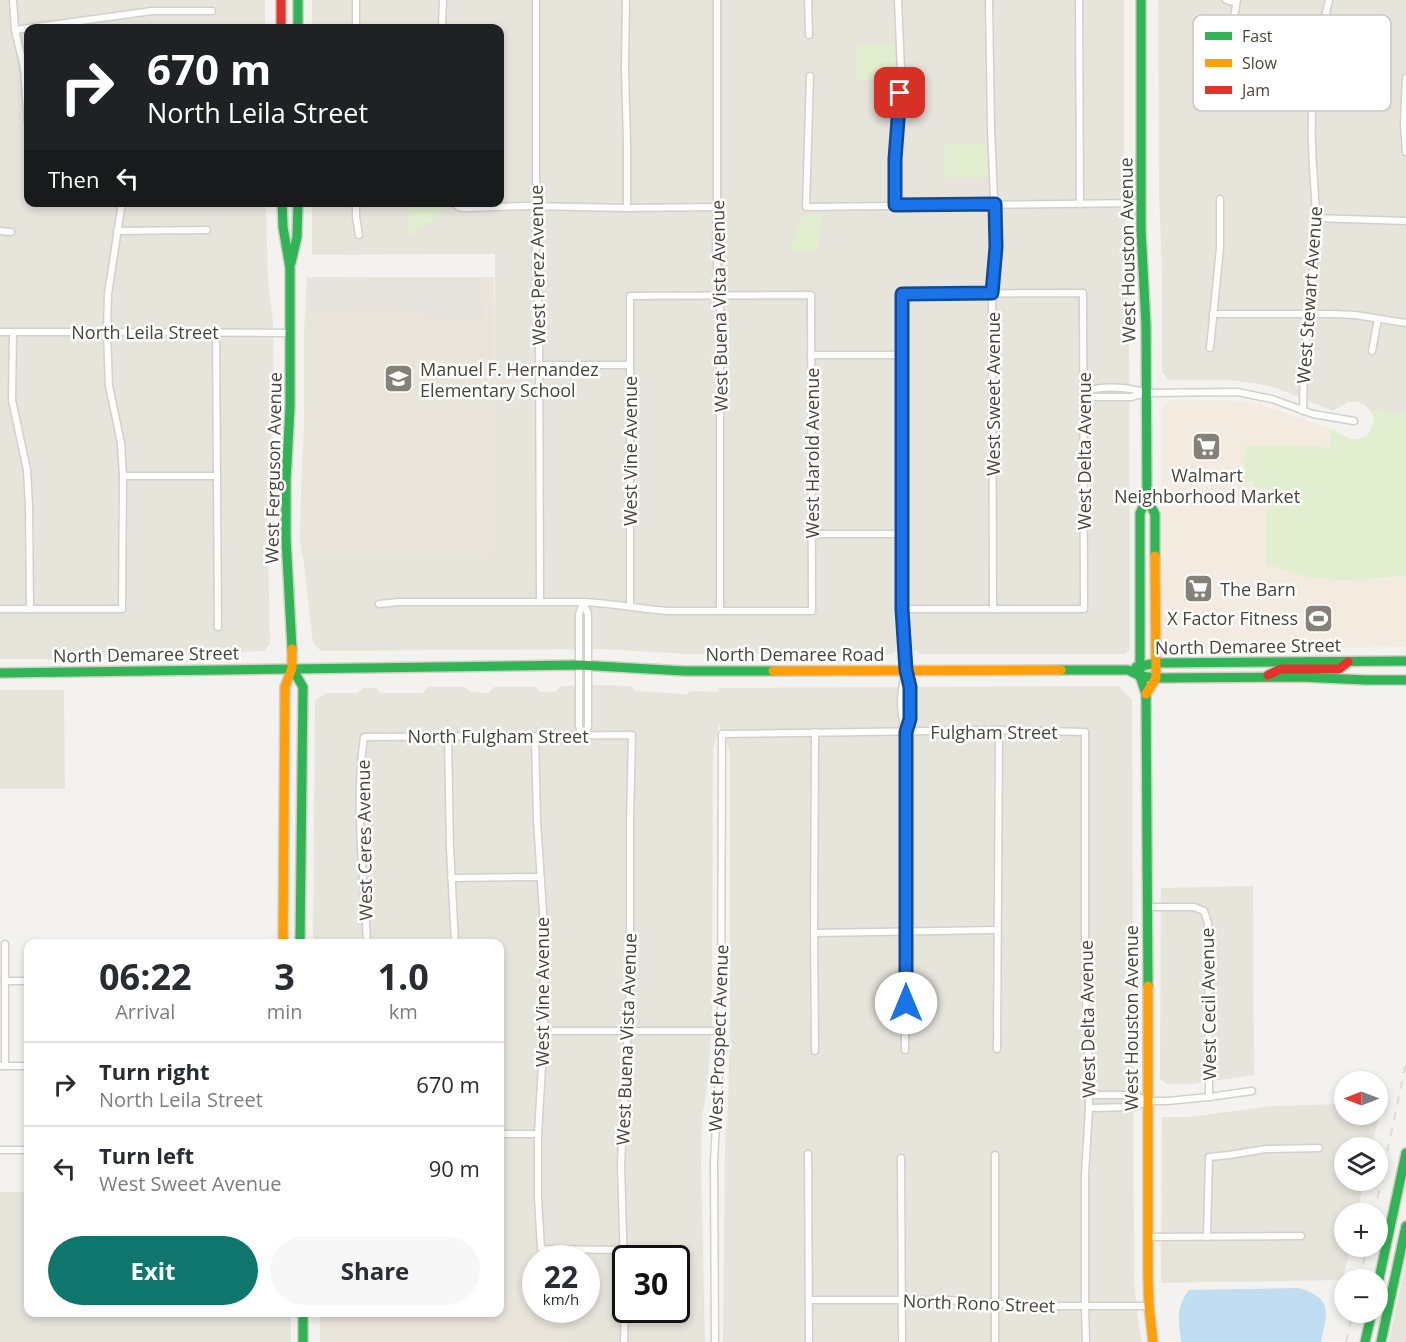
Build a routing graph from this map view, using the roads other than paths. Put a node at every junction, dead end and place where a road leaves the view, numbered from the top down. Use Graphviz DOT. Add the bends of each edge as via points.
graph roads {
  1 [pos="13,0"];
  2 [pos="280,0"];
  3 [pos="298,0"];
  4 [pos="356,0"];
  5 [pos="443,0"];
  6 [pos="536,0"];
  7 [pos="626,0"];
  8 [pos="717,0"];
  9 [pos="808,0"];
  10 [pos="898,0"];
  11 [pos="988,0"];
  12 [pos="1079,0"];
  13 [pos="1141,0"];
  14 [pos="1226,0"];
  15 [pos="1329,0"];
  16 [pos="1237,1"];
  17 [pos="212,11"];
  18 [pos="1326,15"];
  19 [pos="58,24"];
  20 [pos="281,24"];
  21 [pos="298,24"];
  22 [pos="356,24"];
  23 [pos="442,24"];
  24 [pos="24,29"];
  25 [pos="15,30"];
  26 [pos="809,35"];
  27 [pos="24,68"];
  28 [pos="810,76"];
  29 [pos="1406,78"];
  30 [pos="1313,111"];
  31 [pos="1406,152"];
  32 [pos="1220,199"];
  33 [pos="1141,203"];
  34 [pos="995,204"];
  35 [pos="1080,204"];
  36 [pos="895,205"];
  37 [pos="536,206"];
  38 [pos="121,207"];
  39 [pos="282,207"];
  40 [pos="298,207"];
  41 [pos="356,207"];
  42 [pos="459,207"];
  43 [pos="500,207"];
  44 [pos="504,207"];
  45 [pos="717,207"];
  46 [pos="627,208"];
  47 [pos="1316,218"];
  48 [pos="1406,221"];
  49 [pos="207,230"];
  50 [pos="0,231"];
  51 [pos="117,231"];
  52 [pos="11,232"];
  53 [pos="359,235"];
  54 [pos="290,268"];
  55 [pos="992,293"];
  56 [pos="720,296"];
  57 [pos="1213,314"];
  58 [pos="1309,314"];
  59 [pos="1378,319"];
  60 [pos="1406,323"];
  61 [pos="0,332"];
  62 [pos="107,332"];
  63 [pos="216,332"];
  64 [pos="14,333"];
  65 [pos="290,333"];
  66 [pos="1210,348"];
  67 [pos="1372,351"];
  68 [pos="811,355"];
  69 [pos="902,355"];
  70 [pos="539,365"];
  71 [pos="630,365"];
  72 [pos="1083,393"];
  73 [pos="1146,393"];
  74 [pos="1303,411"];
  75 [pos="1354,421"];
  76 [pos="123,476"];
  77 [pos="217,476"];
  78 [pos="1147,499"];
  79 [pos="812,534"];
  80 [pos="902,534"];
  81 [pos="540,602"];
  82 [pos="583,602"];
  83 [pos="379,604"];
  84 [pos="630,606"];
  85 [pos="0,609"];
  86 [pos="30,609"];
  87 [pos="902,609"];
  88 [pos="993,609"];
  89 [pos="720,611"];
  90 [pos="218,627"];
  91 [pos="1406,661"];
  92 [pos="1348,662"];
  93 [pos="1156,663"];
  94 [pos="583,665"];
  95 [pos="1140,665"];
  96 [pos="292,668"];
  97 [pos="906,670"];
  98 [pos="1128,670"];
  99 [pos="0,673"];
  100 [pos="1140,676"];
  101 [pos="1266,677"];
  102 [pos="1156,678"];
  103 [pos="1334,679"];
  104 [pos="1406,680"];
  105 [pos="1146,694"];
  106 [pos="999,730"];
  107 [pos="815,732"];
  108 [pos="906,732"];
  109 [pos="1085,732"];
  110 [pos="722,734"];
  111 [pos="632,735"];
  112 [pos="535,736"];
  113 [pos="583,736"];
  114 [pos="363,737"];
  115 [pos="448,737"];
  116 [pos="540,877"];
  117 [pos="451,878"];
  118 [pos="1148,907"];
  119 [pos="997,930"];
  120 [pos="906,932"];
  121 [pos="814,933"];
  122 [pos="283,939"];
  123 [pos="300,939"];
  124 [pos="367,939"];
  125 [pos="455,939"];
  126 [pos="5,944"];
  127 [pos="5,981"];
  128 [pos="24,981"];
  129 [pos="544,1031"];
  130 [pos="628,1031"];
  131 [pos="721,1031"];
  132 [pos="997,1049"];
  133 [pos="905,1050"];
  134 [pos="815,1051"];
  135 [pos="3,1066"];
  136 [pos="24,1066"];
  137 [pos="1252,1090"];
  138 [pos="1089,1095"];
  139 [pos="1209,1097"];
  140 [pos="1148,1101"];
  141 [pos="1089,1107"];
  142 [pos="504,1134"];
  143 [pos="538,1134"];
  144 [pos="1319,1148"];
  145 [pos="0,1150"];
  146 [pos="24,1150"];
  147 [pos="1406,1153"];
  148 [pos="808,1154"];
  149 [pos="994,1155"];
  150 [pos="901,1158"];
  151 [pos="1406,1226"];
  152 [pos="1301,1236"];
  153 [pos="1207,1237"];
  154 [pos="1148,1238"];
  155 [pos="624,1245"];
  156 [pos="612,1250"];
  157 [pos="1381,1269"];
  158 [pos="809,1300"];
  159 [pos="902,1300"];
  160 [pos="996,1304"];
  161 [pos="1084,1306"];
  162 [pos="1149,1306"];
  163 [pos="303,1317"];
  164 [pos="625,1323"];
  165 [pos="1370,1323"];
  166 [pos="1367,1341"];
  167 [pos="303,1342"];
  168 [pos="624,1342"];
  169 [pos="715,1342"];
  170 [pos="809,1342"];
  171 [pos="902,1342"];
  172 [pos="995,1342"];
  173 [pos="1086,1342"];
  174 [pos="1153,1342"];
  175 [pos="1381,1342"];
  1 -- 25 [label="street"];
  2 -- 20 [label="main road"];
  3 -- 21 [label="main road"];
  4 -- 22 [label="street"];
  5 -- 23 [label="street"];
  6 -- 37 [label="street, West Perez Avenue"];
  7 -- 46 [label="street"];
  8 -- 45 [label="street, West Buena Vista Avenue"];
  9 -- 26 [label="street"];
  10 -- 36 [label="street" via="901,70"];
  11 -- 34 [label="street, West Sweet Avenue"];
  12 -- 35 [label="street"];
  13 -- 33 [label="main road, West Houston Avenue"];
  14 -- 16 [label="street"];
  15 -- 18 [label="street, West Stewart Avenue"];
  17 -- 19 [label="street" via="152,11"];
  24 -- 25 [label="street"];
  25 -- 27 [label="street"];
  28 -- 36 [label="street" via="806,207"];
  29 -- 31 [label="street"];
  30 -- 47 [label="street, West Stewart Avenue"];
  32 -- 57 [label="street"];
  33 -- 35 [label="street"];
  33 -- 73 [label="main road, West Houston Avenue"];
  34 -- 35 [label="street"];
  34 -- 36 [label="street"];
  34 -- 55 [label="street, West Sweet Avenue"];
  37 -- 44 [label="street"];
  37 -- 46 [label="street"];
  37 -- 70 [label="street, West Perez Avenue"];
  38 -- 51 [label="street"];
  39 -- 54 [label="main road, West Ferguson Avenue"];
  40 -- 54 [label="main road, West Ferguson Avenue"];
  41 -- 53 [label="street"];
  42 -- 43 [label="street"];
  45 -- 46 [label="street"];
  45 -- 56 [label="street, West Buena Vista Avenue"];
  47 -- 48 [label="street"];
  47 -- 58 [label="street, West Stewart Avenue"];
  49 -- 51 [label="street"];
  50 -- 52 [label="street"];
  51 -- 62 [label="street"];
  54 -- 65 [label="main road, West Ferguson Avenue"];
  55 -- 69 [label="street" via="902,294"];
  55 -- 72 [label="street, West Delta Avenue" via="1083,292"];
  55 -- 88 [label="street, West Sweet Avenue"];
  56 -- 68 [label="street, West Harold Avenue" via="811,295"];
  56 -- 71 [label="street, West Vine Avenue" via="630,296"];
  56 -- 89 [label="street, West Buena Vista Avenue"];
  57 -- 58 [label="street"];
  57 -- 66 [label="street"];
  58 -- 59 [label="street"];
  58 -- 74 [label="street, West Stewart Avenue"];
  59 -- 60 [label="street"];
  59 -- 67 [label="street"];
  61 -- 64 [label="street, North Leila Street"];
  62 -- 63 [label="street, North Leila Street"];
  62 -- 64 [label="street, North Leila Street"];
  62 -- 76 [label="street" via="108,386 121,442"];
  63 -- 65 [label="street, North Leila Street"];
  63 -- 77 [label="street"];
  64 -- 86 [label="street" via="12,400 28,479"];
  65 -- 96 [label="main road, West Ferguson Avenue" via="286,529"];
  68 -- 69 [label="street"];
  68 -- 79 [label="street, West Harold Avenue"];
  69 -- 80 [label="street"];
  70 -- 71 [label="street"];
  70 -- 81 [label="street, West Perez Avenue"];
  71 -- 84 [label="street, West Vine Avenue"];
  72 -- 73 [label="street" via="1094,397"];
  72 -- 88 [label="street, West Delta Avenue" via="1084,609"];
  73 -- 74 [label="street" via="1237,392"];
  73 -- 78 [label="main road, West Houston Avenue"];
  74 -- 75 [label="street"];
  76 -- 77 [label="street"];
  76 -- 86 [label="street" via="122,609"];
  77 -- 90 [label="street"];
  78 -- 93 [label="main road, West Houston Avenue" via="1155,513"];
  78 -- 95 [label="main road, West Houston Avenue" via="1140,513"];
  79 -- 80 [label="street"];
  79 -- 89 [label="street, West Harold Avenue" via="812,610"];
  80 -- 87 [label="street"];
  81 -- 82 [label="street"];
  81 -- 83 [label="street"];
  82 -- 84 [label="street"];
  82 -- 94 [label="street" via="588,614"];
  84 -- 89 [label="street"];
  85 -- 86 [label="street"];
  87 -- 88 [label="street"];
  87 -- 97 [label="street"];
  91 -- 92 [label="main road, North Demaree Street"];
  92 -- 93 [label="main road, North Demaree Street"];
  92 -- 101 [label="main road" via="1339,669 1281,669"];
  93 -- 95 [label="main road, North Demaree Street"];
  93 -- 102 [label="main road, West Houston Avenue"];
  94 -- 96 [label="main road, North Demaree Road"];
  94 -- 97 [label="main road, North Demaree Road" via="684,671"];
  94 -- 113 [label="street" via="588,727"];
  95 -- 98 [label="main road, North Demaree Street"];
  95 -- 100 [label="main road, West Houston Avenue"];
  96 -- 99 [label="main road, North Demaree Street"];
  96 -- 122 [label="main road, West Ferguson Avenue" via="285,687"];
  96 -- 123 [label="main road, West Ferguson Avenue" via="303,687"];
  97 -- 98 [label="main road, North Demaree Road"];
  97 -- 108 [label="street" via="910,719"];
  98 -- 100 [label="main road, North Demaree Road"];
  100 -- 102 [label="main road, North Demaree Road"];
  100 -- 105 [label="main road, West Houston Avenue"];
  101 -- 102 [label="main road, North Demaree Road"];
  101 -- 103 [label="main road, North Demaree Road"];
  102 -- 105 [label="main road"];
  103 -- 104 [label="main road, North Demaree Street"];
  105 -- 118 [label="main road, West Houston Avenue"];
  106 -- 108 [label="street, Fulgham Street"];
  106 -- 109 [label="street, Fulgham Street"];
  106 -- 119 [label="street"];
  107 -- 108 [label="street, Fulgham Street"];
  107 -- 110 [label="street, Fulgham Street"];
  107 -- 121 [label="street"];
  108 -- 120 [label="street"];
  109 -- 138 [label="street, West Delta Avenue"];
  110 -- 131 [label="street, West Prospect Avenue"];
  111 -- 113 [label="street, North Fulgham Street"];
  111 -- 130 [label="street, West Buena Vista Avenue"];
  112 -- 113 [label="street, North Fulgham Street"];
  112 -- 115 [label="street, North Fulgham Street"];
  112 -- 116 [label="street, West Vine Avenue"];
  114 -- 115 [label="street, North Fulgham Street"];
  114 -- 124 [label="street, West Ceres Avenue" via="360,835"];
  115 -- 117 [label="street"];
  116 -- 117 [label="street"];
  116 -- 129 [label="street, West Vine Avenue"];
  117 -- 125 [label="street"];
  118 -- 139 [label="street, West Cecil Avenue" via="1194,907 1204,911 1208,923"];
  118 -- 140 [label="main road, West Houston Avenue"];
  119 -- 120 [label="street"];
  119 -- 132 [label="street"];
  120 -- 121 [label="street"];
  120 -- 133 [label="street"];
  121 -- 134 [label="street"];
  126 -- 127 [label="street"];
  127 -- 128 [label="street"];
  127 -- 135 [label="street"];
  129 -- 130 [label="street"];
  129 -- 143 [label="street, West Vine Avenue"];
  130 -- 131 [label="street"];
  130 -- 155 [label="street, West Buena Vista Avenue" via="621,1164"];
  131 -- 169 [label="street, West Prospect Avenue" via="714,1146"];
  135 -- 136 [label="street"];
  137 -- 139 [label="street"];
  138 -- 140 [label="street" via="1134,1095"];
  138 -- 141 [label="street, West Delta Avenue"];
  139 -- 140 [label="street"];
  140 -- 141 [label="street" via="1134,1107"];
  140 -- 154 [label="main road, West Houston Avenue"];
  141 -- 161 [label="street, West Delta Avenue" via="1084,1175"];
  142 -- 143 [label="street"];
  143 -- 156 [label="street, West Vine Avenue" via="541,1249"];
  144 -- 153 [label="street" via="1209,1156"];
  145 -- 146 [label="street"];
  147 -- 157 [label="main road"];
  148 -- 158 [label="street"];
  149 -- 160 [label="street"];
  150 -- 159 [label="street"];
  151 -- 175 [label="main road"];
  152 -- 153 [label="street"];
  153 -- 154 [label="street"];
  154 -- 162 [label="main road, West Houston Avenue"];
  158 -- 159 [label="street, North Rono Street"];
  158 -- 170 [label="street"];
  159 -- 160 [label="street, North Rono Street"];
  159 -- 171 [label="street"];
  160 -- 161 [label="street, North Rono Street"];
  160 -- 172 [label="street"];
  161 -- 162 [label="street, North Rono Street"];
  161 -- 173 [label="street, West Delta Avenue"];
  162 -- 174 [label="main road, West Houston Avenue"];
  163 -- 167 [label="main road"];
  164 -- 168 [label="street, West Buena Vista Avenue"];
  165 -- 166 [label="main road"];
}
